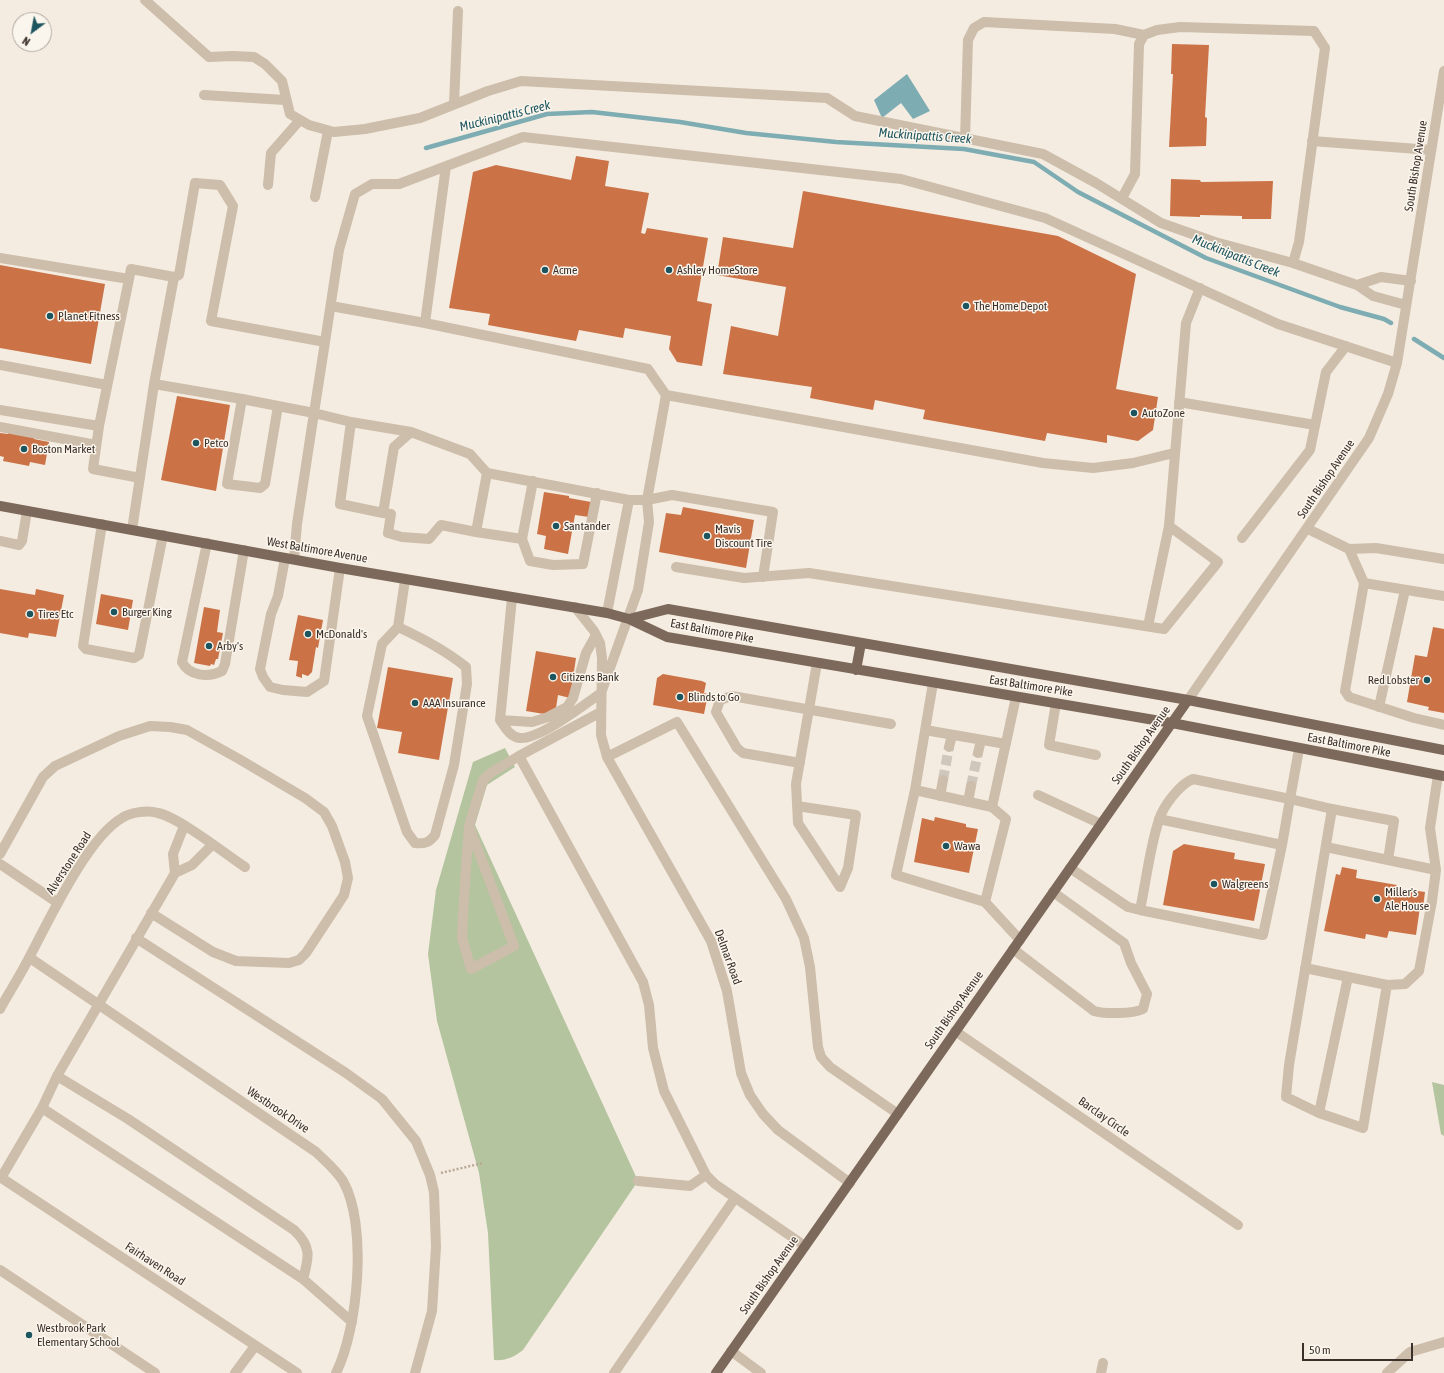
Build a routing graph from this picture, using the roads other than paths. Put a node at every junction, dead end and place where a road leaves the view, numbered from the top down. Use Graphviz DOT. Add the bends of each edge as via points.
graph roads {
  1 [pos="145,0"];
  2 [pos="458,11"];
  3 [pos="1144,35"];
  4 [pos="1444,71"];
  5 [pos="204,95"];
  6 [pos="285,100"];
  7 [pos="454,104"];
  8 [pos="300,120"];
  9 [pos="328,131"];
  10 [pos="965,139"];
  11 [pos="1312,141"];
  12 [pos="1431,150"];
  13 [pos="446,166"];
  14 [pos="268,185"];
  15 [pos="316,197"];
  16 [pos="1122,198"];
  17 [pos="0,258"];
  18 [pos="1293,264"];
  19 [pos="174,277"];
  20 [pos="129,280"];
  21 [pos="1411,281"];
  22 [pos="1357,284"];
  23 [pos="1200,288"];
  24 [pos="1406,305"];
  25 [pos="331,306"];
  26 [pos="425,323"];
  27 [pos="325,342"];
  28 [pos="1346,346"];
  29 [pos="1397,363"];
  30 [pos="0,365"];
  31 [pos="154,384"];
  32 [pos="107,385"];
  33 [pos="666,395"];
  34 [pos="242,399"];
  35 [pos="1179,402"];
  36 [pos="278,406"];
  37 [pos="0,410"];
  38 [pos="314,413"];
  39 [pos="351,422"];
  40 [pos="1315,425"];
  41 [pos="99,426"];
  42 [pos="0,427"];
  43 [pos="411,432"];
  44 [pos="96,445"];
  45 [pos="1174,453"];
  46 [pos="487,472"];
  47 [pos="140,478"];
  48 [pos="533,481"];
  49 [pos="597,493"];
  50 [pos="629,500"];
  51 [pos="647,500"];
  52 [pos="0,506"];
  53 [pos="27,511"];
  54 [pos="383,513"];
  55 [pos="102,524"];
  56 [pos="1169,526"];
  57 [pos="1308,529"];
  58 [pos="132,530"];
  59 [pos="476,532"];
  60 [pos="163,535"];
  61 [pos="1242,538"];
  62 [pos="522,539"];
  63 [pos="1,543"];
  64 [pos="207,543"];
  65 [pos="1349,549"];
  66 [pos="244,550"];
  67 [pos="290,559"];
  68 [pos="1444,559"];
  69 [pos="676,567"];
  70 [pos="340,568"];
  71 [pos="764,577"];
  72 [pos="405,580"];
  73 [pos="1364,583"];
  74 [pos="1405,590"];
  75 [pos="1444,596"];
  76 [pos="512,598"];
  77 [pos="575,607"];
  78 [pos="607,613"];
  79 [pos="629,619"];
  80 [pos="1148,626"];
  81 [pos="398,627"];
  82 [pos="596,635"];
  83 [pos="860,643"];
  84 [pos="817,663"];
  85 [pos="856,670"];
  86 [pos="933,683"];
  87 [pos="601,693"];
  88 [pos="1016,697"];
  89 [pos="1188,700"];
  90 [pos="1056,703"];
  91 [pos="1379,706"];
  92 [pos="809,710"];
  93 [pos="601,712"];
  94 [pos="500,720"];
  95 [pos="1172,723"];
  96 [pos="891,724"];
  97 [pos="1444,725"];
  98 [pos="925,730"];
  99 [pos="952,735"];
  100 [pos="980,740"];
  101 [pos="1006,744"];
  102 [pos="949,747"];
  103 [pos="1299,749"];
  104 [pos="1444,750"];
  105 [pos="978,753"];
  106 [pos="1096,755"];
  107 [pos="520,756"];
  108 [pos="608,757"];
  109 [pos="800,762"];
  110 [pos="1441,775"];
  111 [pos="943,780"];
  112 [pos="971,786"];
  113 [pos="915,790"];
  114 [pos="1038,795"];
  115 [pos="940,796"];
  116 [pos="1290,800"];
  117 [pos="968,802"];
  118 [pos="797,806"];
  119 [pos="992,808"];
  120 [pos="1332,809"];
  121 [pos="1159,819"];
  122 [pos="1100,824"];
  123 [pos="184,826"];
  124 [pos="469,826"];
  125 [pos="212,845"];
  126 [pos="1282,845"];
  127 [pos="1326,847"];
  128 [pos="0,854"];
  129 [pos="1388,860"];
  130 [pos="0,864"];
  131 [pos="245,867"];
  132 [pos="1070,868"];
  133 [pos="1436,870"];
  134 [pos="175,873"];
  135 [pos="1053,892"];
  136 [pos="985,902"];
  137 [pos="58,903"];
  138 [pos="1140,910"];
  139 [pos="151,913"];
  140 [pos="136,938"];
  141 [pos="1020,940"];
  142 [pos="1013,949"];
  143 [pos="30,958"];
  144 [pos="1305,968"];
  145 [pos="1348,977"];
  146 [pos="1387,985"];
  147 [pos="99,1004"];
  148 [pos="0,1009"];
  149 [pos="955,1031"];
  150 [pos="57,1076"];
  151 [pos="42,1108"];
  152 [pos="1320,1113"];
  153 [pos="898,1114"];
  154 [pos="706,1175"];
  155 [pos="1,1177"];
  156 [pos="638,1181"];
  157 [pos="850,1183"];
  158 [pos="735,1198"];
  159 [pos="1238,1225"];
  160 [pos="806,1246"];
  161 [pos="0,1270"];
  162 [pos="302,1279"];
  163 [pos="352,1322"];
  164 [pos="1444,1342"];
  165 [pos="255,1346"];
  166 [pos="731,1351"];
  167 [pos="155,1373"];
  168 [pos="235,1373"];
  169 [pos="297,1373"];
  170 [pos="336,1373"];
  171 [pos="415,1373"];
  172 [pos="614,1373"];
  173 [pos="716,1373"];
  174 [pos="761,1373"];
  175 [pos="1387,1373"];
  1 -- 6 [label="street" via="209,57 254,57 265,64 282,81"];
  2 -- 7 [label="street"];
  3 -- 10 [label="street" via="1115,29 984,22 974,28 968,40"];
  3 -- 11 [label="street" via="1157,30 1180,27 1314,31 1325,48"];
  3 -- 16 [label="street" via="1139,44 1135,174"];
  4 -- 12 [label="street, South Bishop Avenue"];
  5 -- 6 [label="street"];
  6 -- 8 [label="street" via="290,114"];
  7 -- 9 [label="street" via="420,118 365,129"];
  7 -- 10 [label="street" via="521,81 827,98 854,116"];
  8 -- 9 [label="street"];
  8 -- 14 [label="street" via="271,153"];
  9 -- 15 [label="street"];
  10 -- 16 [label="street" via="1044,154"];
  11 -- 12 [label="street"];
  11 -- 18 [label="street" via="1299,242"];
  12 -- 21 [label="street, South Bishop Avenue"];
  13 -- 23 [label="street" via="523,137 901,178 1045,218"];
  13 -- 25 [label="street" via="399,184 372,184 355,194 339,250"];
  13 -- 26 [label="street"];
  16 -- 18 [label="street" via="1161,223 1215,242"];
  17 -- 20 [label="street"];
  18 -- 22 [label="street"];
  19 -- 20 [label="street" via="131,269"];
  19 -- 27 [label="street" via="179,275 195,183 220,186 233,206 211,320"];
  19 -- 31 [label="street"];
  20 -- 32 [label="street"];
  21 -- 22 [label="street" via="1381,277"];
  21 -- 24 [label="street, South Bishop Avenue"];
  22 -- 24 [label="street" via="1373,296"];
  23 -- 28 [label="street" via="1278,324"];
  23 -- 35 [label="street" via="1186,323"];
  24 -- 29 [label="street, South Bishop Avenue"];
  25 -- 26 [label="street"];
  25 -- 27 [label="street"];
  26 -- 33 [label="street" via="648,369"];
  27 -- 38 [label="street"];
  28 -- 29 [label="street"];
  28 -- 40 [label="street" via="1326,372"];
  29 -- 57 [label="street, South Bishop Avenue" via="1388,394 1369,438"];
  30 -- 32 [label="street"];
  31 -- 34 [label="street"];
  31 -- 47 [label="street"];
  32 -- 41 [label="street"];
  33 -- 45 [label="street" via="1043,463 1093,468 1133,463"];
  33 -- 51 [label="street, Delmar Road"];
  34 -- 36 [label="street"];
  34 -- 36 [label="street" via="227,484 260,488 266,484"];
  35 -- 40 [label="street"];
  35 -- 45 [label="street"];
  36 -- 38 [label="street"];
  37 -- 41 [label="street"];
  38 -- 39 [label="street"];
  38 -- 67 [label="street"];
  39 -- 43 [label="street"];
  39 -- 54 [label="street" via="340,504"];
  40 -- 61 [label="street" via="1310,450"];
  41 -- 44 [label="street"];
  42 -- 44 [label="street"];
  43 -- 46 [label="street" via="470,454"];
  43 -- 54 [label="street" via="394,447"];
  44 -- 47 [label="street" via="93,469"];
  45 -- 56 [label="street"];
  46 -- 48 [label="street"];
  46 -- 59 [label="street"];
  47 -- 58 [label="street"];
  48 -- 49 [label="street"];
  48 -- 62 [label="street"];
  49 -- 50 [label="street"];
  49 -- 62 [label="street" via="583,564 553,565 530,561"];
  50 -- 51 [label="street"];
  50 -- 78 [label="street"];
  51 -- 71 [label="street" via="672,495 773,512"];
  51 -- 79 [label="street, Delmar Road" via="649,522 640,583"];
  52 -- 53 [label="main road, West Baltimore Avenue"];
  53 -- 55 [label="main road, West Baltimore Avenue"];
  53 -- 63 [label="street" via="22,541 19,545"];
  54 -- 59 [label="street" via="391,514 388,532 402,537 428,539 442,525"];
  55 -- 58 [label="main road, West Baltimore Avenue"];
  55 -- 60 [label="street" via="83,646 86,650 134,658 139,655"];
  56 -- 80 [label="street"];
  56 -- 80 [label="street" via="1218,562 1164,629"];
  57 -- 65 [label="street"];
  57 -- 89 [label="street, South Bishop Avenue"];
  58 -- 60 [label="main road, West Baltimore Avenue"];
  59 -- 62 [label="street"];
  60 -- 64 [label="main road, West Baltimore Avenue"];
  64 -- 66 [label="main road, West Baltimore Avenue"];
  64 -- 66 [label="street" via="182,662 185,668 207,676 222,671 225,664"];
  65 -- 68 [label="street" via="1376,548"];
  65 -- 73 [label="street"];
  66 -- 67 [label="main road, West Baltimore Avenue"];
  67 -- 70 [label="main road, West Baltimore Avenue"];
  67 -- 70 [label="street" via="271,614 260,669 270,687 283,690 307,692 324,681"];
  69 -- 71 [label="street" via="744,578"];
  70 -- 72 [label="main road, West Baltimore Avenue"];
  71 -- 80 [label="street" via="809,573"];
  72 -- 76 [label="main road, West Baltimore Avenue"];
  72 -- 81 [label="street"];
  73 -- 74 [label="street"];
  73 -- 91 [label="street" via="1345,691 1349,697"];
  74 -- 75 [label="street"];
  74 -- 91 [label="street"];
  76 -- 77 [label="main road, West Baltimore Avenue"];
  76 -- 94 [label="street"];
  77 -- 78 [label="main road, West Baltimore Avenue"];
  77 -- 82 [label="street, Delmar Road"];
  78 -- 79 [label="main road, West Baltimore Avenue"];
  79 -- 83 [label="main road, East Baltimore Pike" via="668,609"];
  79 -- 84 [label="main road, East Baltimore Pike" via="667,637"];
  79 -- 87 [label="street, Delmar Road"];
  81 -- 81 [label="street" via="382,644 367,716 407,832 415,843 423,844 435,835 454,765 467,684 466,667 428,641"];
  82 -- 87 [label="street, Delmar Road" via="602,658"];
  82 -- 94 [label="street" via="586,653 573,698 567,707 532,722"];
  83 -- 85 [label="main road"];
  83 -- 89 [label="main road, East Baltimore Pike"];
  84 -- 85 [label="main road, East Baltimore Pike"];
  84 -- 92 [label="street"];
  85 -- 86 [label="main road, East Baltimore Pike"];
  86 -- 88 [label="main road, East Baltimore Pike"];
  86 -- 98 [label="street"];
  87 -- 93 [label="street, Delmar Road"];
  87 -- 94 [label="street" via="581,708 531,737 519,738 508,732"];
  88 -- 90 [label="main road, East Baltimore Pike"];
  88 -- 101 [label="street"];
  89 -- 95 [label="main road, South Bishop Avenue"];
  89 -- 104 [label="main road, East Baltimore Pike"];
  90 -- 95 [label="main road, East Baltimore Pike"];
  90 -- 106 [label="street" via="1050,745"];
  91 -- 97 [label="street"];
  92 -- 96 [label="street"];
  92 -- 109 [label="street"];
  92 -- 109 [label="street" via="732,696 720,700 716,712 737,748 743,753"];
  93 -- 107 [label="street"];
  93 -- 108 [label="street, Delmar Road" via="601,735"];
  95 -- 103 [label="main road, East Baltimore Pike"];
  95 -- 122 [label="main road, South Bishop Avenue"];
  98 -- 99 [label="street"];
  98 -- 113 [label="street"];
  99 -- 100 [label="street"];
  99 -- 102 [label="street"];
  100 -- 101 [label="street"];
  100 -- 105 [label="street"];
  101 -- 119 [label="street"];
  103 -- 110 [label="main road, East Baltimore Pike"];
  103 -- 116 [label="street"];
  107 -- 124 [label="street" via="483,780"];
  107 -- 154 [label="street" via="643,982 649,1005 653,1048 664,1090"];
  108 -- 153 [label="street" via="677,722 786,899 804,938 821,1057 830,1067"];
  108 -- 157 [label="street, Delmar Road" via="711,941 727,991 741,1073 750,1095 778,1130"];
  109 -- 118 [label="street" via="796,784"];
  110 -- 133 [label="street" via="1430,828"];
  111 -- 115 [label="street"];
  112 -- 117 [label="street"];
  113 -- 115 [label="street"];
  113 -- 136 [label="street" via="896,875"];
  114 -- 122 [label="street"];
  115 -- 117 [label="street"];
  116 -- 120 [label="street"];
  116 -- 121 [label="street" via="1194,780 1186,782 1177,790"];
  116 -- 126 [label="street"];
  117 -- 119 [label="street"];
  118 -- 118 [label="street" via="798,823 840,887 848,868 856,815"];
  119 -- 136 [label="street" via="1006,819"];
  120 -- 127 [label="street"];
  120 -- 129 [label="street" via="1394,821"];
  121 -- 126 [label="street"];
  121 -- 138 [label="street"];
  122 -- 132 [label="main road, South Bishop Avenue"];
  123 -- 125 [label="street, Alverstone Road"];
  123 -- 134 [label="street" via="174,854"];
  123 -- 137 [label="street, Alverstone Road" via="157,813 139,812 123,817 107,829 94,845"];
  124 -- 124 [label="street" via="462,938 471,969 514,946"];
  125 -- 131 [label="street, Alverstone Road"];
  125 -- 134 [label="street" via="192,866"];
  126 -- 138 [label="street" via="1262,935"];
  127 -- 129 [label="street"];
  127 -- 144 [label="street"];
  128 -- 139 [label="street" via="43,777 55,766 119,736 150,726 187,730 239,758 305,798 324,812 332,826 345,862 347,888 306,953 298,960 289,963 236,961 213,952"];
  129 -- 133 [label="street"];
  130 -- 137 [label="street"];
  132 -- 135 [label="main road, South Bishop Avenue"];
  132 -- 138 [label="street" via="1128,907"];
  133 -- 146 [label="street" via="1419,971 1405,984"];
  134 -- 139 [label="street"];
  135 -- 141 [label="main road, South Bishop Avenue"];
  135 -- 142 [label="street" via="1124,942 1131,963 1147,994 1143,1009 1129,1012 1094,1010"];
  136 -- 141 [label="street"];
  137 -- 143 [label="street, Alverstone Road"];
  139 -- 140 [label="street"];
  140 -- 147 [label="street"];
  140 -- 171 [label="street" via="346,1073 382,1099 416,1142 434,1192 436,1247 432,1304"];
  141 -- 142 [label="main road, South Bishop Avenue"];
  142 -- 149 [label="main road, South Bishop Avenue"];
  143 -- 147 [label="street, Westbrook Drive"];
  143 -- 148 [label="street, Alverstone Road"];
  144 -- 145 [label="street"];
  144 -- 152 [label="street" via="1286,1097"];
  145 -- 146 [label="street"];
  145 -- 152 [label="street"];
  146 -- 152 [label="street" via="1363,1128"];
  147 -- 150 [label="street"];
  147 -- 163 [label="street, Westbrook Drive" via="316,1152 342,1181 354,1212 357,1229 358,1258"];
  149 -- 153 [label="main road, South Bishop Avenue"];
  149 -- 159 [label="street, Barclay Circle"];
  150 -- 151 [label="street"];
  150 -- 162 [label="street" via="128,1119 294,1230 305,1240 309,1254"];
  151 -- 155 [label="street"];
  151 -- 162 [label="street"];
  153 -- 157 [label="main road, South Bishop Avenue"];
  154 -- 156 [label="street" via="690,1186"];
  154 -- 158 [label="street"];
  155 -- 165 [label="street, Fairhaven Road"];
  157 -- 160 [label="main road, South Bishop Avenue"];
  158 -- 160 [label="street"];
  158 -- 172 [label="street"];
  160 -- 166 [label="main road, South Bishop Avenue"];
  161 -- 167 [label="street"];
  162 -- 163 [label="street"];
  163 -- 170 [label="street, Westbrook Drive"];
  164 -- 175 [label="street" via="1410,1352"];
  165 -- 168 [label="street"];
  165 -- 169 [label="street, Fairhaven Road"];
  166 -- 173 [label="main road, South Bishop Avenue"];
  166 -- 174 [label="street"];
}
